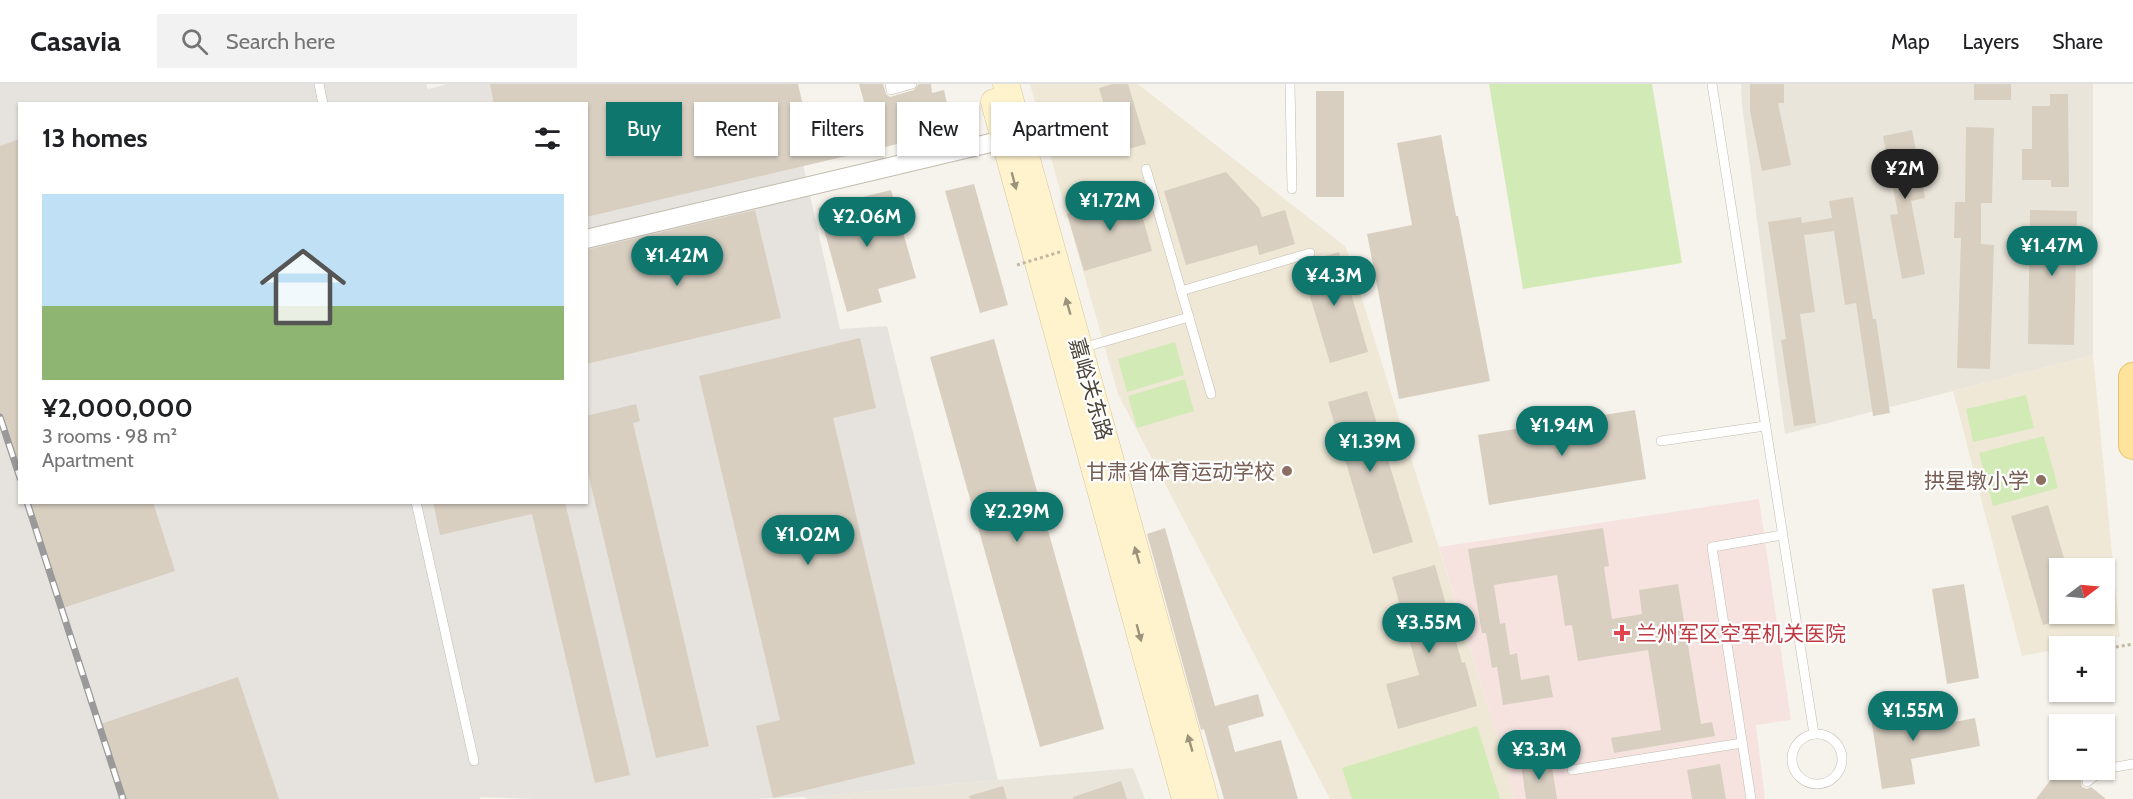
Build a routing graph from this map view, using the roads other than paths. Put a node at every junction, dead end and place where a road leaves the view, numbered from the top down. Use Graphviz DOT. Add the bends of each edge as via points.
graph roads {
  1 [pos="319,84"];
  2 [pos="890,84"];
  3 [pos="912,84"];
  4 [pos="990,84"];
  5 [pos="1006,84"];
  6 [pos="1290,84"];
  7 [pos="1712,84"];
  8 [pos="324,102"];
  9 [pos="994,102"];
  10 [pos="991,143"];
  11 [pos="1007,156"];
  12 [pos="1146,169"];
  13 [pos="1292,189"];
  14 [pos="588,239"];
  15 [pos="1310,253"];
  16 [pos="1181,291"];
  17 [pos="1189,318"];
  18 [pos="1080,349"];
  19 [pos="2133,377"];
  20 [pos="1211,394"];
  21 [pos="1765,426"];
  22 [pos="1661,441"];
  23 [pos="2133,445"];
  24 [pos="416,504"];
  25 [pos="1782,535"];
  26 [pos="1814,734"];
  27 [pos="1742,743"];
  28 [pos="474,762"];
  29 [pos="2133,764"];
  30 [pos="2115,767"];
  31 [pos="1572,770"];
  32 [pos="2089,780"];
  33 [pos="2087,782"];
  34 [pos="1185,799"];
  35 [pos="1205,799"];
  36 [pos="1751,799"];
  1 -- 8 [label="lane"];
  2 -- 3 [label="lane" via="891,90"];
  4 -- 9 [label="main road, 嘉峪关东路"];
  18 -- 5 [label="main road, 嘉峪关东路, one-way"];
  6 -- 13 [label="lane"];
  7 -- 21 [label="lane"];
  10 -- 14 [label="street"];
  11 -- 34 [label="main road, 嘉峪关东路, one-way"];
  12 -- 16 [label="lane"];
  15 -- 16 [label="lane"];
  16 -- 17 [label="lane"];
  17 -- 18 [label="lane"];
  17 -- 20 [label="lane"];
  35 -- 18 [label="main road, 嘉峪关东路, one-way"];
  19 -- 23 [label="main road"];
  21 -- 22 [label="lane"];
  21 -- 25 [label="lane"];
  24 -- 28 [label="lane"];
  25 -- 26 [label="lane"];
  25 -- 27 [label="lane" via="1712,547"];
  26 -- 26 [label="lane" via="1798,743 1792,762 1802,779 1820,784 1837,775 1842,756 1833,739"];
  27 -- 31 [label="lane"];
  27 -- 36 [label="lane"];
  29 -- 30 [label="lane"];
  32 -- 33 [label="lane"];
}
